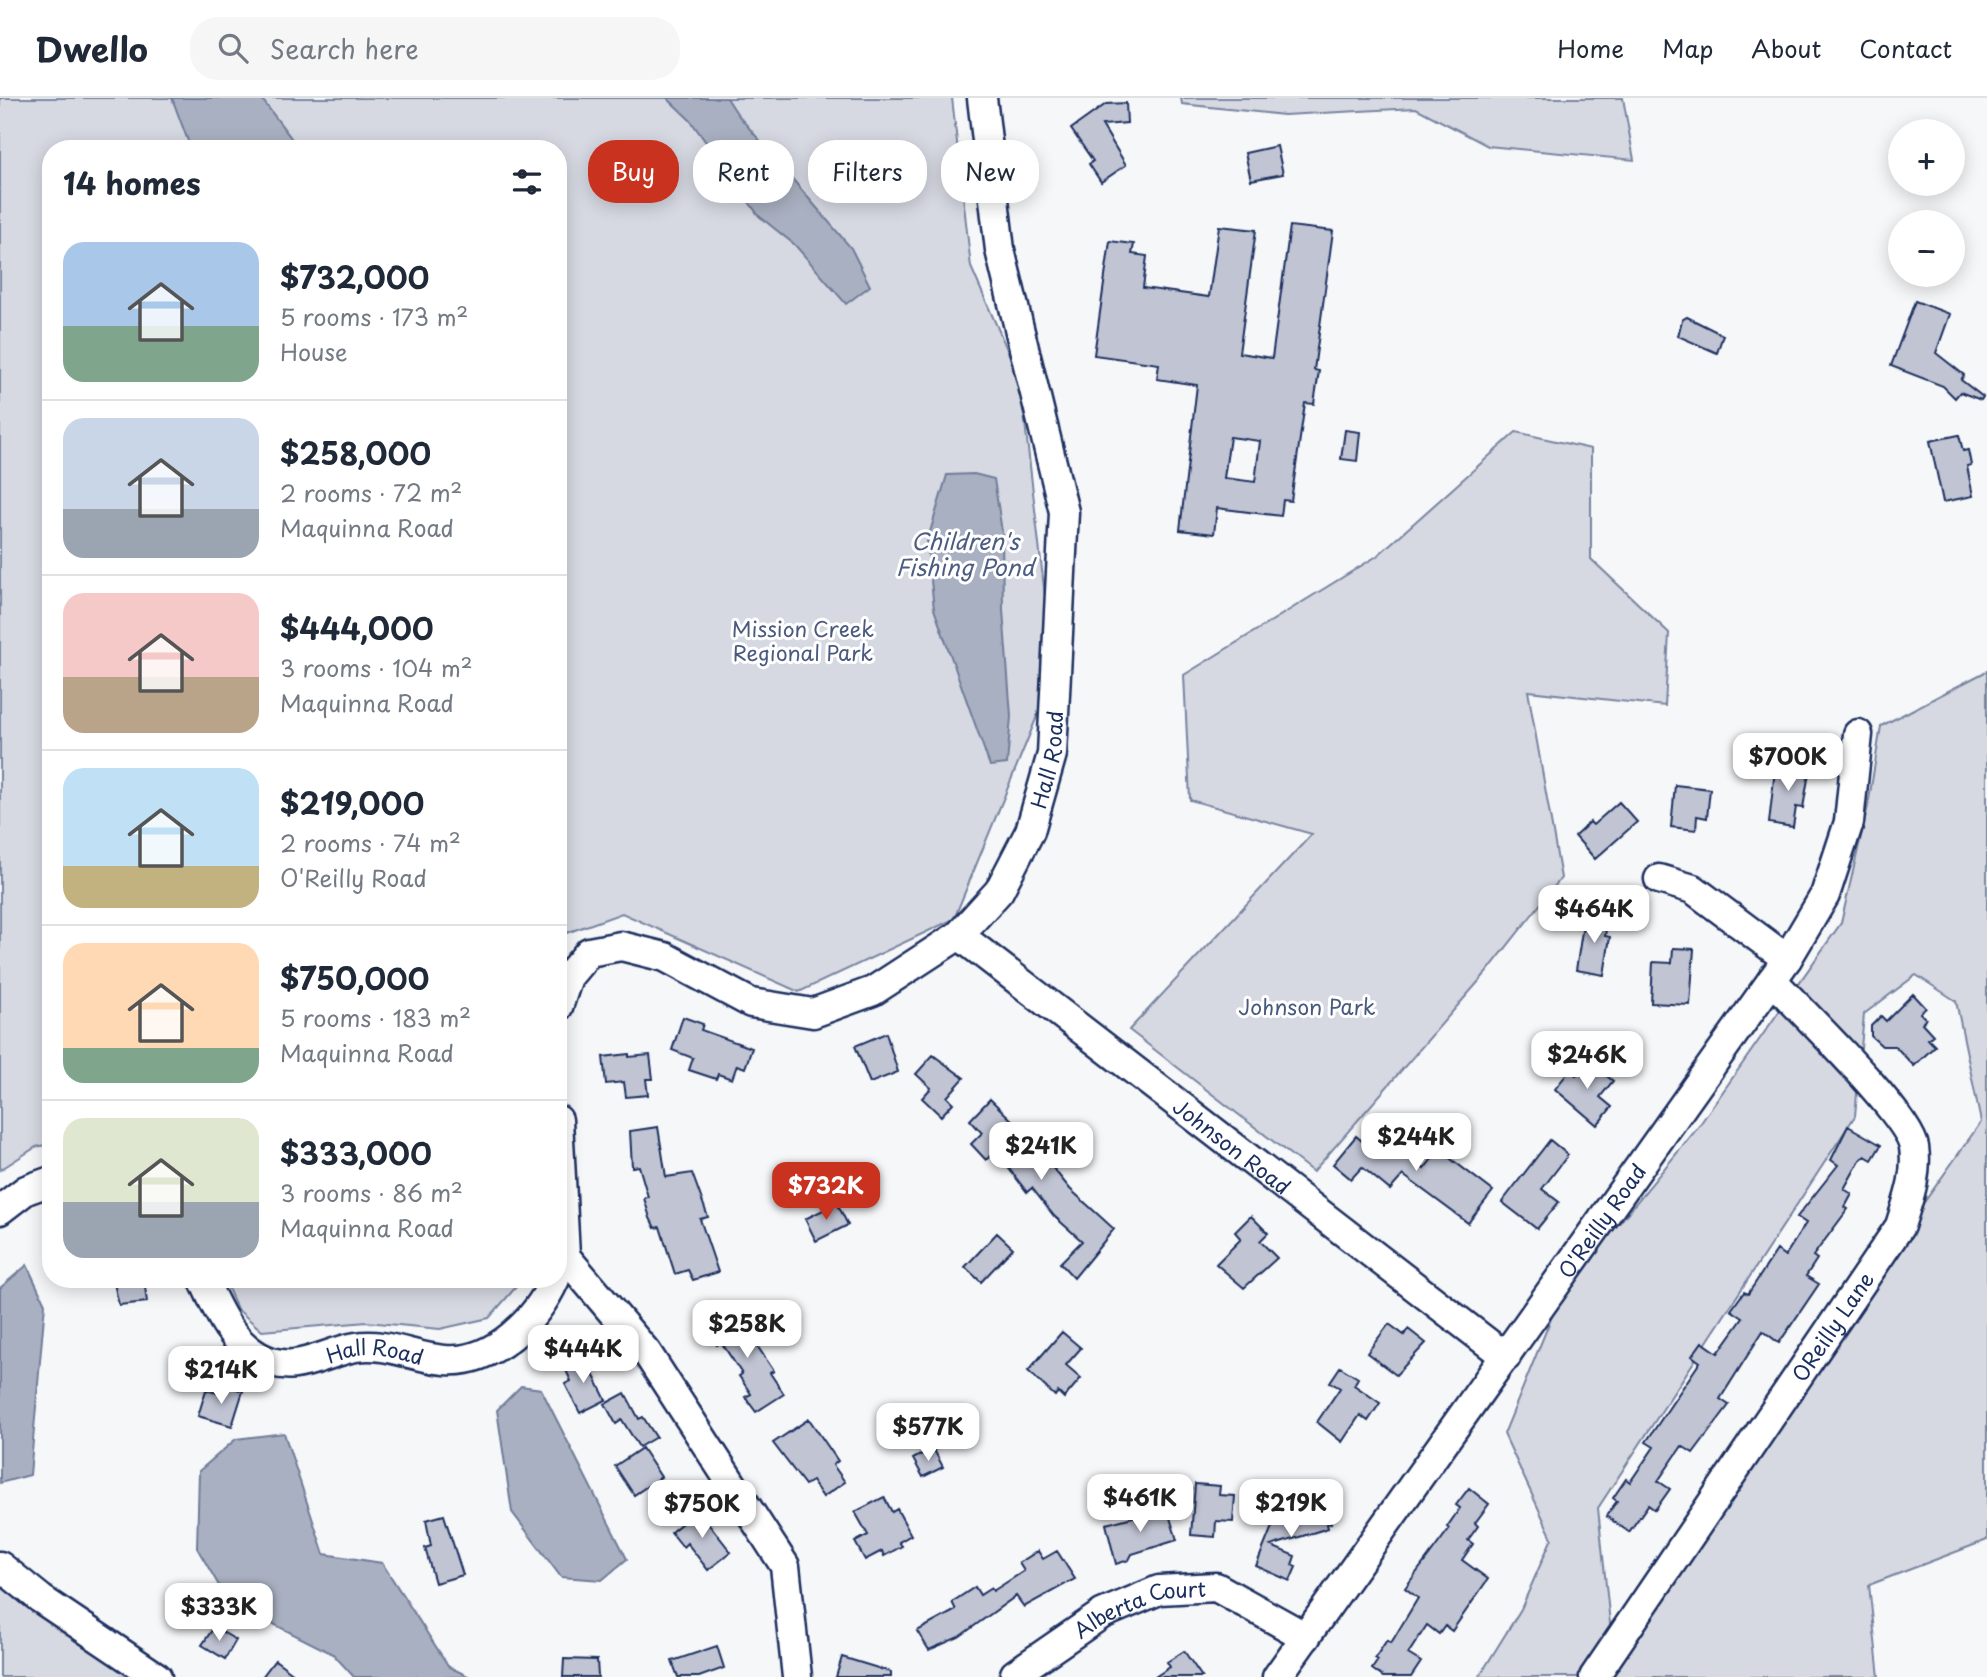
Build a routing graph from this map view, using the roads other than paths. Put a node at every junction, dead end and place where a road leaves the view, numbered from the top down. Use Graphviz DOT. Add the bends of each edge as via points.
graph roads {
  1 [pos="982,98"];
  2 [pos="1858,734"];
  3 [pos="1659,879"];
  4 [pos="959,935"];
  5 [pos="1780,970"];
  6 [pos="567,980"];
  7 [pos="42,1184"];
  8 [pos="0,1210"];
  9 [pos="567,1277"];
  10 [pos="207,1288"];
  11 [pos="551,1288"];
  12 [pos="1506,1357"];
  13 [pos="0,1566"];
  14 [pos="1306,1637"];
  15 [pos="1015,1674"];
  16 [pos="157,1677"];
  17 [pos="797,1677"];
  18 [pos="1277,1677"];
  19 [pos="1594,1677"];
  1 -- 4 [label="street, Hall Road" via="1000,250 1064,512 1052,754 1030,831 999,891"];
  2 -- 5 [label="street, O'Reilly Road" via="1849,822 1825,895"];
  3 -- 5 [label="street, OReilly Lane" via="1693,889"];
  4 -- 6 [label="street, Hall Road" via="873,991 813,1013 751,1003 665,957 621,946 589,952"];
  4 -- 12 [label="street, Johnson Road"];
  5 -- 12 [label="street, O'Reilly Road"];
  5 -- 19 [label="street, OReilly Lane" via="1898,1114 1914,1145 1914,1181 1900,1226"];
  7 -- 8 [label="street"];
  9 -- 17 [label="street" via="647,1353 785,1566"];
  10 -- 11 [label="street, Hall Road" via="225,1326 259,1357 299,1366 366,1347 386,1346 446,1360 473,1357 502,1345 543,1305"];
  12 -- 14 [label="street, O'Reilly Road"];
  13 -- 16 [label="street"];
  14 -- 15 [label="street, Alberta Court" via="1216,1587 1159,1590 1102,1614"];
  14 -- 18 [label="street, O'Reilly Road"];
}
